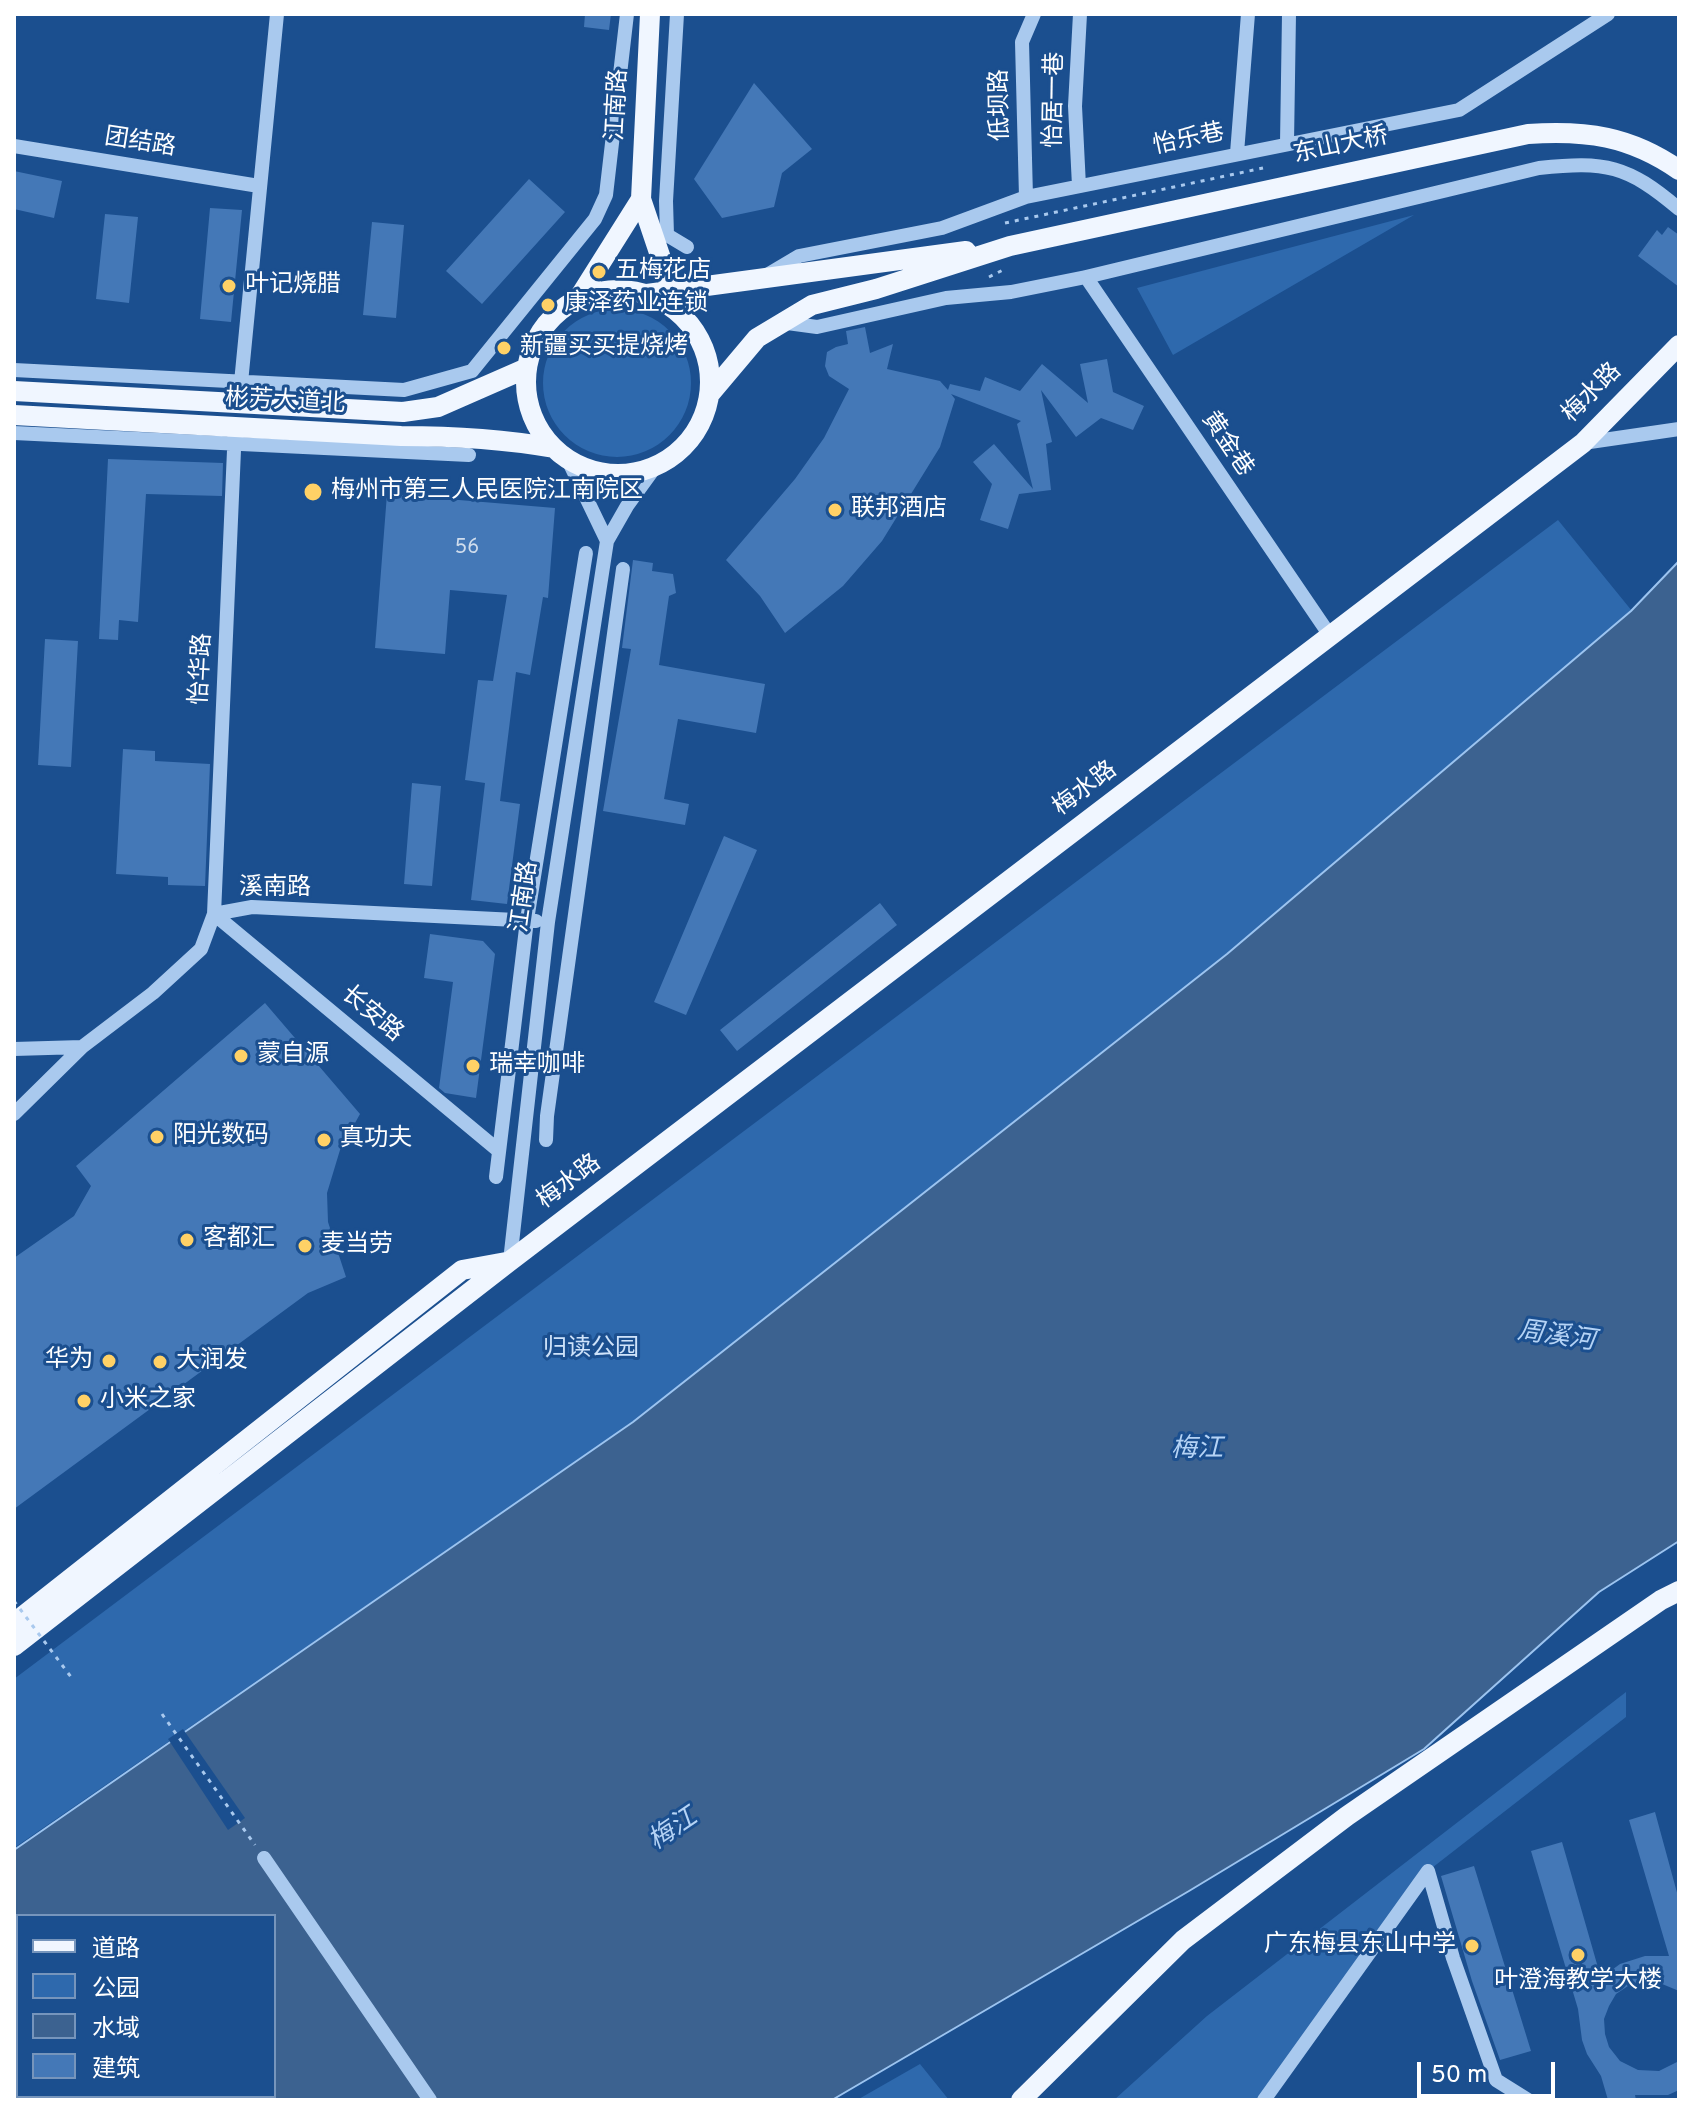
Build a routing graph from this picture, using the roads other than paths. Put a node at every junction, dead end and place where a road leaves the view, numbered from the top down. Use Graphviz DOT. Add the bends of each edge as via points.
graph roads {
  1 [pos="277,14"];
  2 [pos="627,14"];
  3 [pos="650,14"];
  4 [pos="677,14"];
  5 [pos="1034,14"];
  6 [pos="1080,14"];
  7 [pos="1248,14"];
  8 [pos="1289,14"];
  9 [pos="1608,14"];
  10 [pos="1287,143"];
  11 [pos="14,146"];
  12 [pos="1237,153"];
  13 [pos="1679,170"];
  14 [pos="259,186"];
  15 [pos="1079,186"];
  16 [pos="1026,197"];
  17 [pos="641,199"];
  18 [pos="1679,209"];
  19 [pos="1010,246"];
  20 [pos="687,247"];
  21 [pos="763,277"];
  22 [pos="1086,277"];
  23 [pos="671,291"];
  24 [pos="647,294"];
  25 [pos="578,299"];
  26 [pos="678,312"];
  27 [pos="780,322"];
  28 [pos="1679,345"];
  29 [pos="527,368"];
  30 [pos="14,370"];
  31 [pos="241,381"];
  32 [pos="14,391"];
  33 [pos="709,395"];
  34 [pos="239,403"];
  35 [pos="14,415"];
  36 [pos="1679,429"];
  37 [pos="14,433"];
  38 [pos="235,435"];
  39 [pos="1583,443"];
  40 [pos="561,454"];
  41 [pos="469,455"];
  42 [pos="656,466"];
  43 [pos="607,541"];
  44 [pos="586,553"];
  45 [pos="623,569"];
  46 [pos="1331,637"];
  47 [pos="214,914"];
  48 [pos="527,920"];
  49 [pos="548,922"];
  50 [pos="82,1047"];
  51 [pos="14,1049"];
  52 [pos="14,1114"];
  53 [pos="546,1140"];
  54 [pos="499,1151"];
  55 [pos="496,1177"];
  56 [pos="510,1261"];
  57 [pos="1679,1591"];
  58 [pos="14,1623"];
  59 [pos="14,1646"];
  60 [pos="264,1858"];
  61 [pos="430,2100"];
  62 [pos="1021,2100"];
  63 [pos="1264,2100"];
  64 [pos="1528,2100"];
  1 -- 14 [label="street"];
  2 -- 31 [label="street" via="606,195 595,219 472,371 404,390"];
  3 -- 17 [label="main road, 江南路"];
  4 -- 20 [label="street" via="667,235"];
  5 -- 16 [label="street, 低坝路" via="1022,42"];
  6 -- 15 [label="street, 怡居一巷" via="1075,106"];
  7 -- 12 [label="street"];
  8 -- 10 [label="street"];
  9 -- 10 [label="street, 怡乐巷" via="1459,110"];
  10 -- 12 [label="street, 怡乐巷"];
  11 -- 14 [label="street, 团结路"];
  12 -- 15 [label="street, 怡乐巷"];
  13 -- 19 [label="main road, 东山大桥" via="1609,136 1569,131 1528,134"];
  14 -- 31 [label="street"];
  15 -- 16 [label="street, 怡乐巷"];
  16 -- 21 [label="street, 怡乐巷" via="942,228 799,256"];
  17 -- 23 [label="main road, 江南路"];
  17 -- 25 [label="main road, 江南路"];
  18 -- 22 [label="street" via="1635,175 1606,167 1539,168"];
  19 -- 21 [label="main road"];
  19 -- 27 [label="main road" via="812,305"];
  21 -- 23 [label="main road"];
  22 -- 27 [label="street" via="946,298 817,327"];
  22 -- 46 [label="street, 黄金巷"];
  23 -- 24 [label="main road"];
  23 -- 26 [label="main road, 江南路"];
  24 -- 25 [label="main road" via="612,290"];
  24 -- 26 [label="main road"];
  25 -- 29 [label="main road" via="550,320"];
  26 -- 33 [label="main road" via="691,325 707,358"];
  27 -- 33 [label="main road" via="757,338"];
  28 -- 39 [label="main road, 梅水路"];
  29 -- 34 [label="main road, 彬芳大道北" via="438,407 403,412"];
  29 -- 40 [label="main road" via="534,419"];
  30 -- 31 [label="street"];
  31 -- 34 [label="street"];
  32 -- 34 [label="main road, 彬芳大道北"];
  33 -- 42 [label="main road" via="697,430"];
  35 -- 38 [label="main road, 彬芳大道北"];
  36 -- 39 [label="street"];
  37 -- 38 [label="street"];
  38 -- 40 [label="main road, 彬芳大道北" via="468,437"];
  38 -- 41 [label="street"];
  38 -- 47 [label="street, 怡华路"];
  39 -- 46 [label="main road, 梅水路"];
  40 -- 42 [label="main road" via="602,473 620,475"];
  40 -- 43 [label="street"];
  42 -- 43 [label="street, 江南路"];
  43 -- 49 [label="street, 江南路"];
  44 -- 48 [label="street"];
  45 -- 53 [label="street"];
  46 -- 56 [label="main road, 梅水路"];
  47 -- 48 [label="street, 溪南路" via="252,907"];
  47 -- 50 [label="street, 溪南路" via="201,949"];
  47 -- 54 [label="street, 长安路"];
  48 -- 49 [label="street, 溪南路"];
  48 -- 54 [label="street"];
  49 -- 56 [label="street, 江南路"];
  50 -- 51 [label="street"];
  50 -- 52 [label="street, 溪南路"];
  54 -- 55 [label="street"];
  56 -- 58 [label="main road, 梅水路" via="462,1270"];
  56 -- 59 [label="main road, 梅水路"];
  57 -- 62 [label="main road" via="1347,1816 1183,1940"];
  60 -- 61 [label="street"];
  63 -- 64 [label="street" via="1428,1871 1496,2080"];
}
